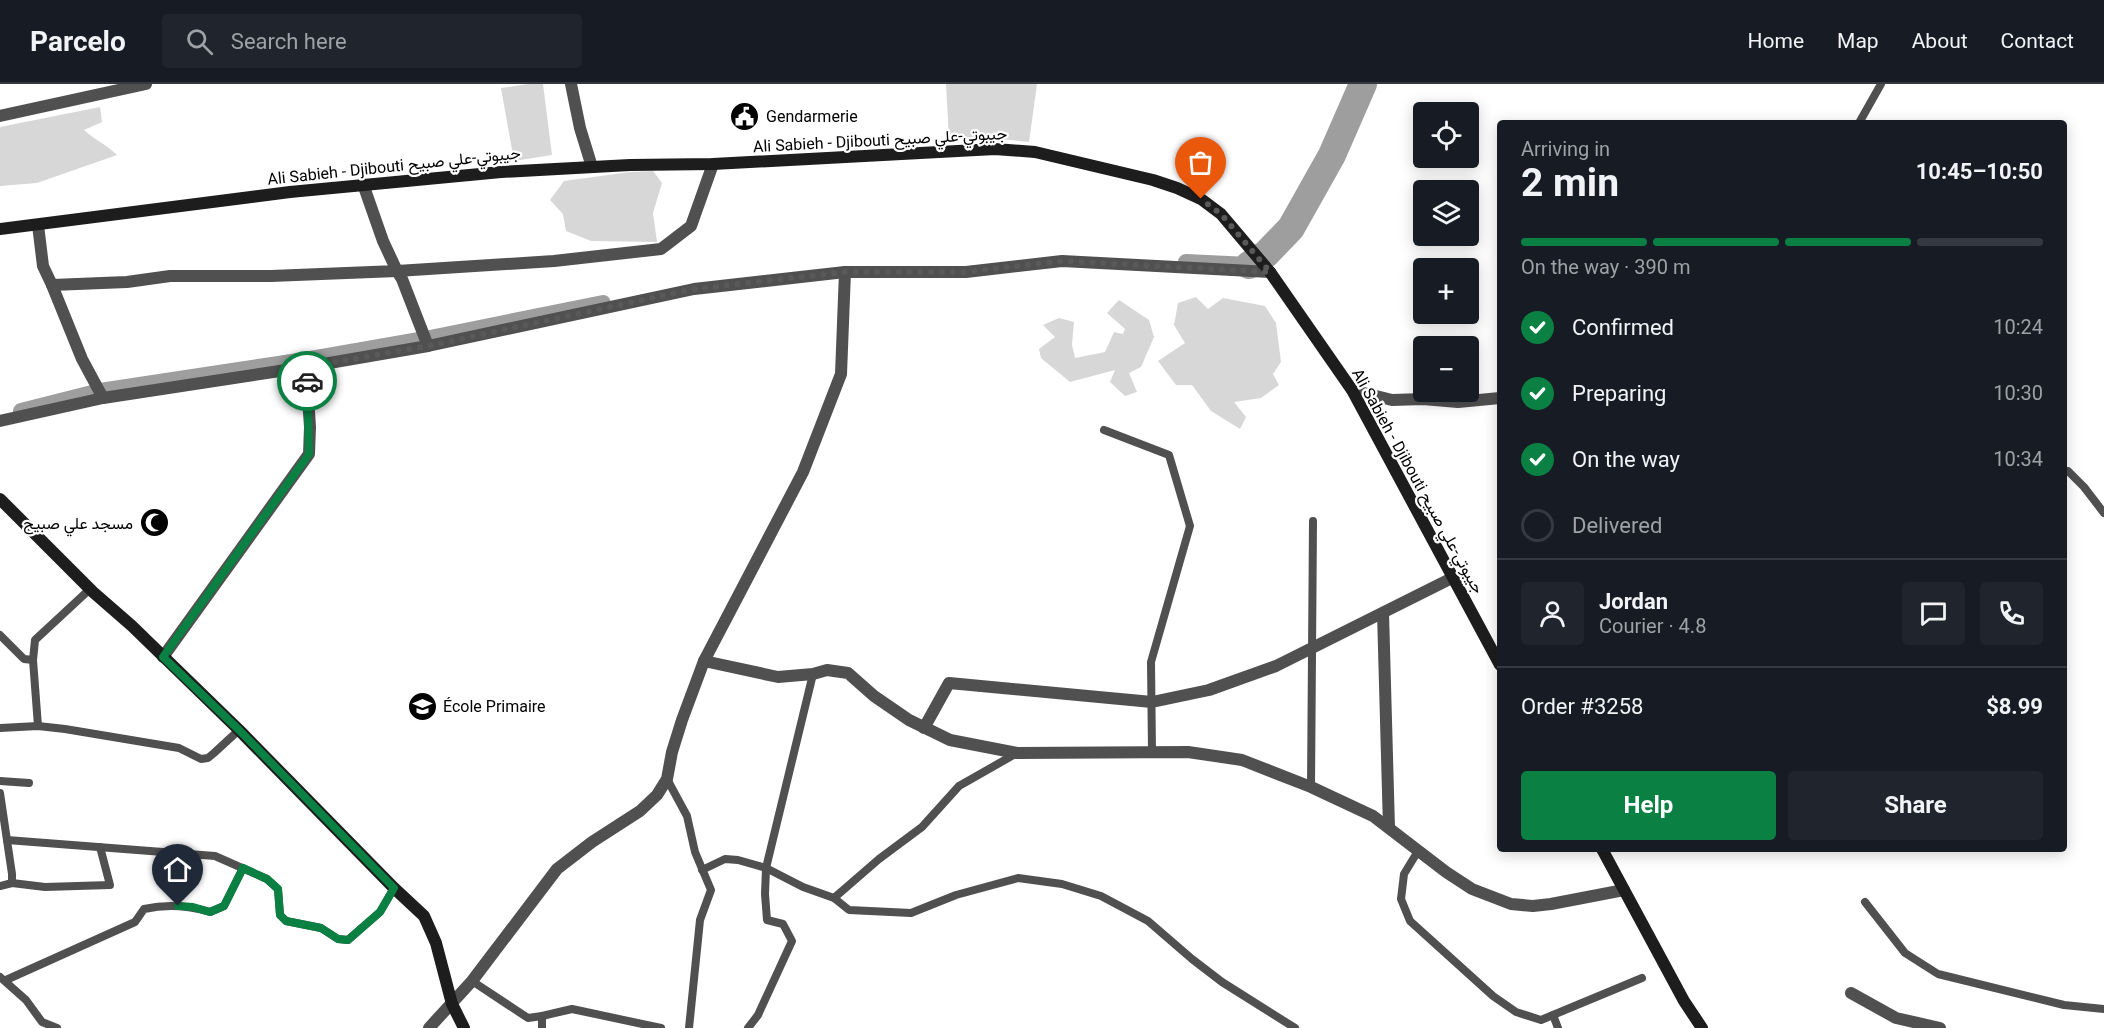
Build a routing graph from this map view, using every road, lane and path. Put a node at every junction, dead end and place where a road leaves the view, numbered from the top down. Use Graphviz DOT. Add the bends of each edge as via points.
graph roads {
  1 [pos="146,84"];
  2 [pos="571,84"];
  3 [pos="1881,84"];
  4 [pos="0,116"];
  5 [pos="1861,120"];
  6 [pos="713,164"];
  7 [pos="592,167"];
  8 [pos="363,184"];
  9 [pos="38,225"];
  10 [pos="0,229"];
  11 [pos="397,271"];
  12 [pos="845,272"];
  13 [pos="1270,272"];
  14 [pos="52,285"];
  15 [pos="428,346"];
  16 [pos="306,367"];
  17 [pos="1352,390"];
  18 [pos="103,398"];
  19 [pos="1497,398"];
  20 [pos="0,421"];
  21 [pos="1104,430"];
  22 [pos="2067,471"];
  23 [pos="0,500"];
  24 [pos="2104,513"];
  25 [pos="1313,521"];
  26 [pos="1452,578"];
  27 [pos="90,590"];
  28 [pos="1383,613"];
  29 [pos="0,635"];
  30 [pos="1312,648"];
  31 [pos="163,657"];
  32 [pos="33,660"];
  33 [pos="1497,660"];
  34 [pos="704,661"];
  35 [pos="813,674"];
  36 [pos="1152,702"];
  37 [pos="38,726"];
  38 [pos="0,728"];
  39 [pos="924,728"];
  40 [pos="239,730"];
  41 [pos="1152,752"];
  42 [pos="1017,753"];
  43 [pos="667,779"];
  44 [pos="0,781"];
  45 [pos="29,783"];
  46 [pos="1311,787"];
  47 [pos="0,793"];
  48 [pos="1389,828"];
  49 [pos="7,840"];
  50 [pos="100,847"];
  51 [pos="1418,850"];
  52 [pos="1604,852"];
  53 [pos="243,868"];
  54 [pos="766,868"];
  55 [pos="702,870"];
  56 [pos="12,883"];
  57 [pos="0,886"];
  58 [pos="394,888"];
  59 [pos="1624,890"];
  60 [pos="834,898"];
  61 [pos="1865,902"];
  62 [pos="1642,978"];
  63 [pos="3,979"];
  64 [pos="472,981"];
  65 [pos="1851,993"];
  66 [pos="452,1004"];
  67 [pos="2104,1010"];
  68 [pos="1553,1015"];
  69 [pos="542,1016"];
  70 [pos="57,1028"];
  71 [pos="429,1028"];
  72 [pos="464,1028"];
  73 [pos="542,1028"];
  74 [pos="661,1028"];
  75 [pos="689,1028"];
  76 [pos="748,1028"];
  77 [pos="1295,1028"];
  78 [pos="1558,1028"];
  79 [pos="1702,1028"];
  80 [pos="1940,1028"];
  1 -- 4 [label="street"];
  2 -- 7 [label="street"];
  3 -- 5 [label="lane"];
  6 -- 7 [label="main road, Ali Sabieh - Djibouti جيبوتي-علي صبيح"];
  6 -- 11 [label="street" via="691,226 661,249 554,261"];
  6 -- 13 [label="main road, Ali Sabieh - Djibouti جيبوتي-علي صبيح" via="995,148 1035,152 1153,180 1201,199 1221,214"];
  7 -- 8 [label="main road, Ali Sabieh - Djibouti جيبوتي-علي صبيح"];
  8 -- 9 [label="main road, Ali Sabieh - Djibouti جيبوتي-علي صبيح"];
  8 -- 11 [label="street"];
  9 -- 10 [label="main road, Ali Sabieh - Djibouti جيبوتي-علي صبيح"];
  9 -- 14 [label="street" via="43,266"];
  11 -- 14 [label="street" via="170,276"];
  11 -- 15 [label="street"];
  12 -- 13 [label="street" via="966,272 1062,261"];
  12 -- 15 [label="street" via="694,289"];
  12 -- 34 [label="street" via="841,374 803,472"];
  13 -- 17 [label="main road, Ali Sabieh - Djibouti جيبوتي-علي صبيح"];
  14 -- 18 [label="street" via="82,359"];
  15 -- 16 [label="street"];
  16 -- 18 [label="street"];
  16 -- 31 [label="street" via="309,454"];
  17 -- 19 [label="street" via="1392,400 1458,402"];
  17 -- 26 [label="main road, Ali Sabieh - Djibouti جيبوتي-علي صبيح"];
  18 -- 20 [label="street"];
  21 -- 36 [label="lane" via="1169,455 1190,526 1151,662"];
  22 -- 24 [label="lane"];
  23 -- 27 [label="main road"];
  25 -- 30 [label="lane"];
  26 -- 28 [label="street"];
  26 -- 33 [label="main road, Ali Sabieh - Djibouti جيبوتي-علي صبيح"];
  27 -- 31 [label="main road"];
  27 -- 32 [label="lane" via="35,640"];
  28 -- 30 [label="street"];
  28 -- 48 [label="street"];
  29 -- 32 [label="lane" via="24,659"];
  30 -- 36 [label="street" via="1220,686"];
  30 -- 46 [label="lane"];
  31 -- 40 [label="main road"];
  32 -- 37 [label="lane"];
  34 -- 35 [label="street" via="778,677"];
  34 -- 43 [label="street" via="682,720"];
  35 -- 39 [label="street" via="827,670 848,674"];
  35 -- 54 [label="lane"];
  36 -- 39 [label="street" via="949,683"];
  36 -- 41 [label="lane"];
  37 -- 38 [label="lane"];
  37 -- 40 [label="lane" via="179,748 201,759 208,758"];
  39 -- 42 [label="street" via="950,740"];
  40 -- 58 [label="main road"];
  41 -- 42 [label="street"];
  41 -- 46 [label="street" via="1188,752 1242,760"];
  42 -- 60 [label="lane" via="958,786 922,827"];
  43 -- 55 [label="lane" via="687,816"];
  43 -- 64 [label="street" via="640,811 557,869"];
  44 -- 45 [label="lane"];
  46 -- 48 [label="street" via="1373,816"];
  47 -- 49 [label="lane"];
  48 -- 51 [label="street"];
  49 -- 50 [label="lane"];
  49 -- 56 [label="lane"];
  50 -- 53 [label="lane" via="215,856"];
  50 -- 56 [label="lane" via="110,885 45,887"];
  51 -- 59 [label="street" via="1472,889 1511,904 1551,904"];
  51 -- 68 [label="lane" via="1404,874 1401,899 1410,921 1516,1012 1540,1020"];
  52 -- 59 [label="main road"];
  53 -- 58 [label="lane" via="278,889 280,915 286,921 321,928 338,939 348,940 380,912"];
  53 -- 63 [label="lane" via="224,906 210,912 163,905 144,909 135,922"];
  54 -- 55 [label="lane" via="725,859"];
  54 -- 60 [label="lane"];
  54 -- 76 [label="lane" via="767,920 783,924 792,941 758,1015"];
  55 -- 75 [label="lane" via="711,890 700,920"];
  56 -- 57 [label="lane"];
  58 -- 66 [label="main road" via="424,916 436,943"];
  59 -- 79 [label="main road"];
  60 -- 77 [label="lane" via="849,910 911,913 1018,878 1062,884 1101,896 1148,921 1222,982"];
  61 -- 67 [label="lane" via="1905,953 1938,974 2064,1005"];
  62 -- 68 [label="lane"];
  63 -- 70 [label="lane" via="42,1022"];
  64 -- 66 [label="street"];
  64 -- 69 [label="lane" via="528,1018"];
  65 -- 80 [label="street" via="1896,1018"];
  66 -- 71 [label="street"];
  66 -- 72 [label="main road"];
  68 -- 78 [label="lane"];
  69 -- 73 [label="lane"];
  69 -- 74 [label="lane" via="572,1009"];
}
